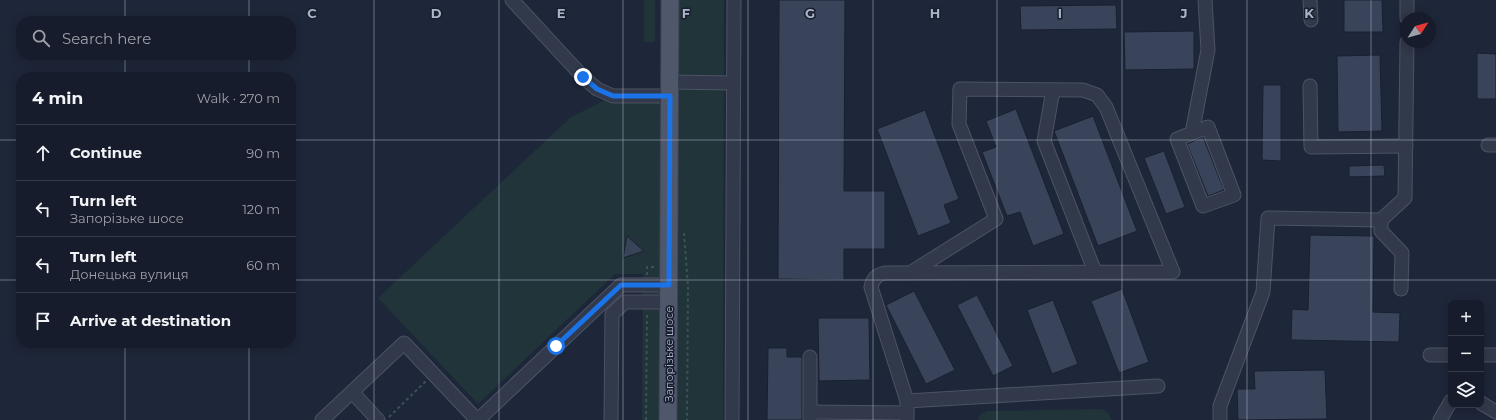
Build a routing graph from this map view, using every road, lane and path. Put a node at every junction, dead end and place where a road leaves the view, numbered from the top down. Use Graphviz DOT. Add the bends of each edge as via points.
graph roads {
  1 [pos="512,0"];
  2 [pos="670,0"];
  3 [pos="734,0"];
  4 [pos="1205,0"];
  5 [pos="1310,0"];
  6 [pos="1407,0"];
  7 [pos="1407,12"];
  8 [pos="1311,20"];
  9 [pos="1407,48"];
  10 [pos="734,83"];
  11 [pos="1310,86"];
  12 [pos="670,89"];
  13 [pos="1053,90"];
  14 [pos="1192,133"];
  15 [pos="1406,146"];
  16 [pos="1381,220"];
  17 [pos="687,268"];
  18 [pos="1094,272"];
  19 [pos="910,273"];
  20 [pos="1401,289"];
  21 [pos="669,294"];
  22 [pos="601,303"];
  23 [pos="647,312"];
  24 [pos="612,314"];
  25 [pos="1430,355"];
  26 [pos="1448,355"];
  27 [pos="1484,355"];
  28 [pos="1496,355"];
  29 [pos="810,357"];
  30 [pos="434,374"];
  31 [pos="1158,386"];
  32 [pos="352,392"];
  33 [pos="1484,405"];
  34 [pos="1448,406"];
  35 [pos="907,411"];
  36 [pos="1496,412"];
  37 [pos="810,416"];
  38 [pos="331,417"];
  39 [pos="378,420"];
  40 [pos="386,420"];
  41 [pos="478,420"];
  42 [pos="611,420"];
  43 [pos="646,420"];
  44 [pos="668,420"];
  45 [pos="687,420"];
  46 [pos="732,420"];
  47 [pos="1220,420"];
  48 [pos="1440,420"];
  1 -- 12 [label="street" via="597,89 613,96"];
  2 -- 12 [label="main road, Запорізьке шосе"];
  3 -- 10 [label="street"];
  4 -- 14 [label="street" via="1208,50"];
  5 -- 8 [label="street"];
  6 -- 7 [label="street"];
  9 -- 15 [label="street"];
  10 -- 12 [label="street"];
  10 -- 46 [label="street"];
  11 -- 15 [label="street" via="1311,147"];
  12 -- 21 [label="main road, Запорізьке шосе"];
  13 -- 18 [label="street" via="1044,141"];
  13 -- 18 [label="street" via="1083,90 1097,96 1106,107 1172,272"];
  13 -- 19 [label="street" via="960,88 959,124 996,219"];
  14 -- 14 [label="street" via="1208,127 1234,194 1203,206 1177,139"];
  15 -- 16 [label="street" via="1405,198"];
  16 -- 20 [label="street" via="1381,231 1402,252"];
  16 -- 47 [label="street" via="1268,218 1263,292 1220,406"];
  17 -- 45 [label="path"];
  18 -- 19 [label="street"];
  19 -- 35 [label="street" via="878,275 871,287"];
  21 -- 22 [label="street" via="621,285"];
  21 -- 24 [label="street" via="625,302"];
  21 -- 44 [label="main road, Запорізьке шосе"];
  22 -- 24 [label="street"];
  22 -- 41 [label="street"];
  23 -- 43 [label="path"];
  24 -- 42 [label="street"];
  25 -- 26 [label="street"];
  27 -- 28 [label="street"];
  29 -- 37 [label="street"];
  30 -- 32 [label="street" via="404,343"];
  30 -- 40 [label="path"];
  30 -- 41 [label="street"];
  31 -- 35 [label="street"];
  32 -- 38 [label="street"];
  32 -- 39 [label="street"];
  33 -- 36 [label="street"];
  34 -- 48 [label="street"];
  35 -- 37 [label="street"];
}
